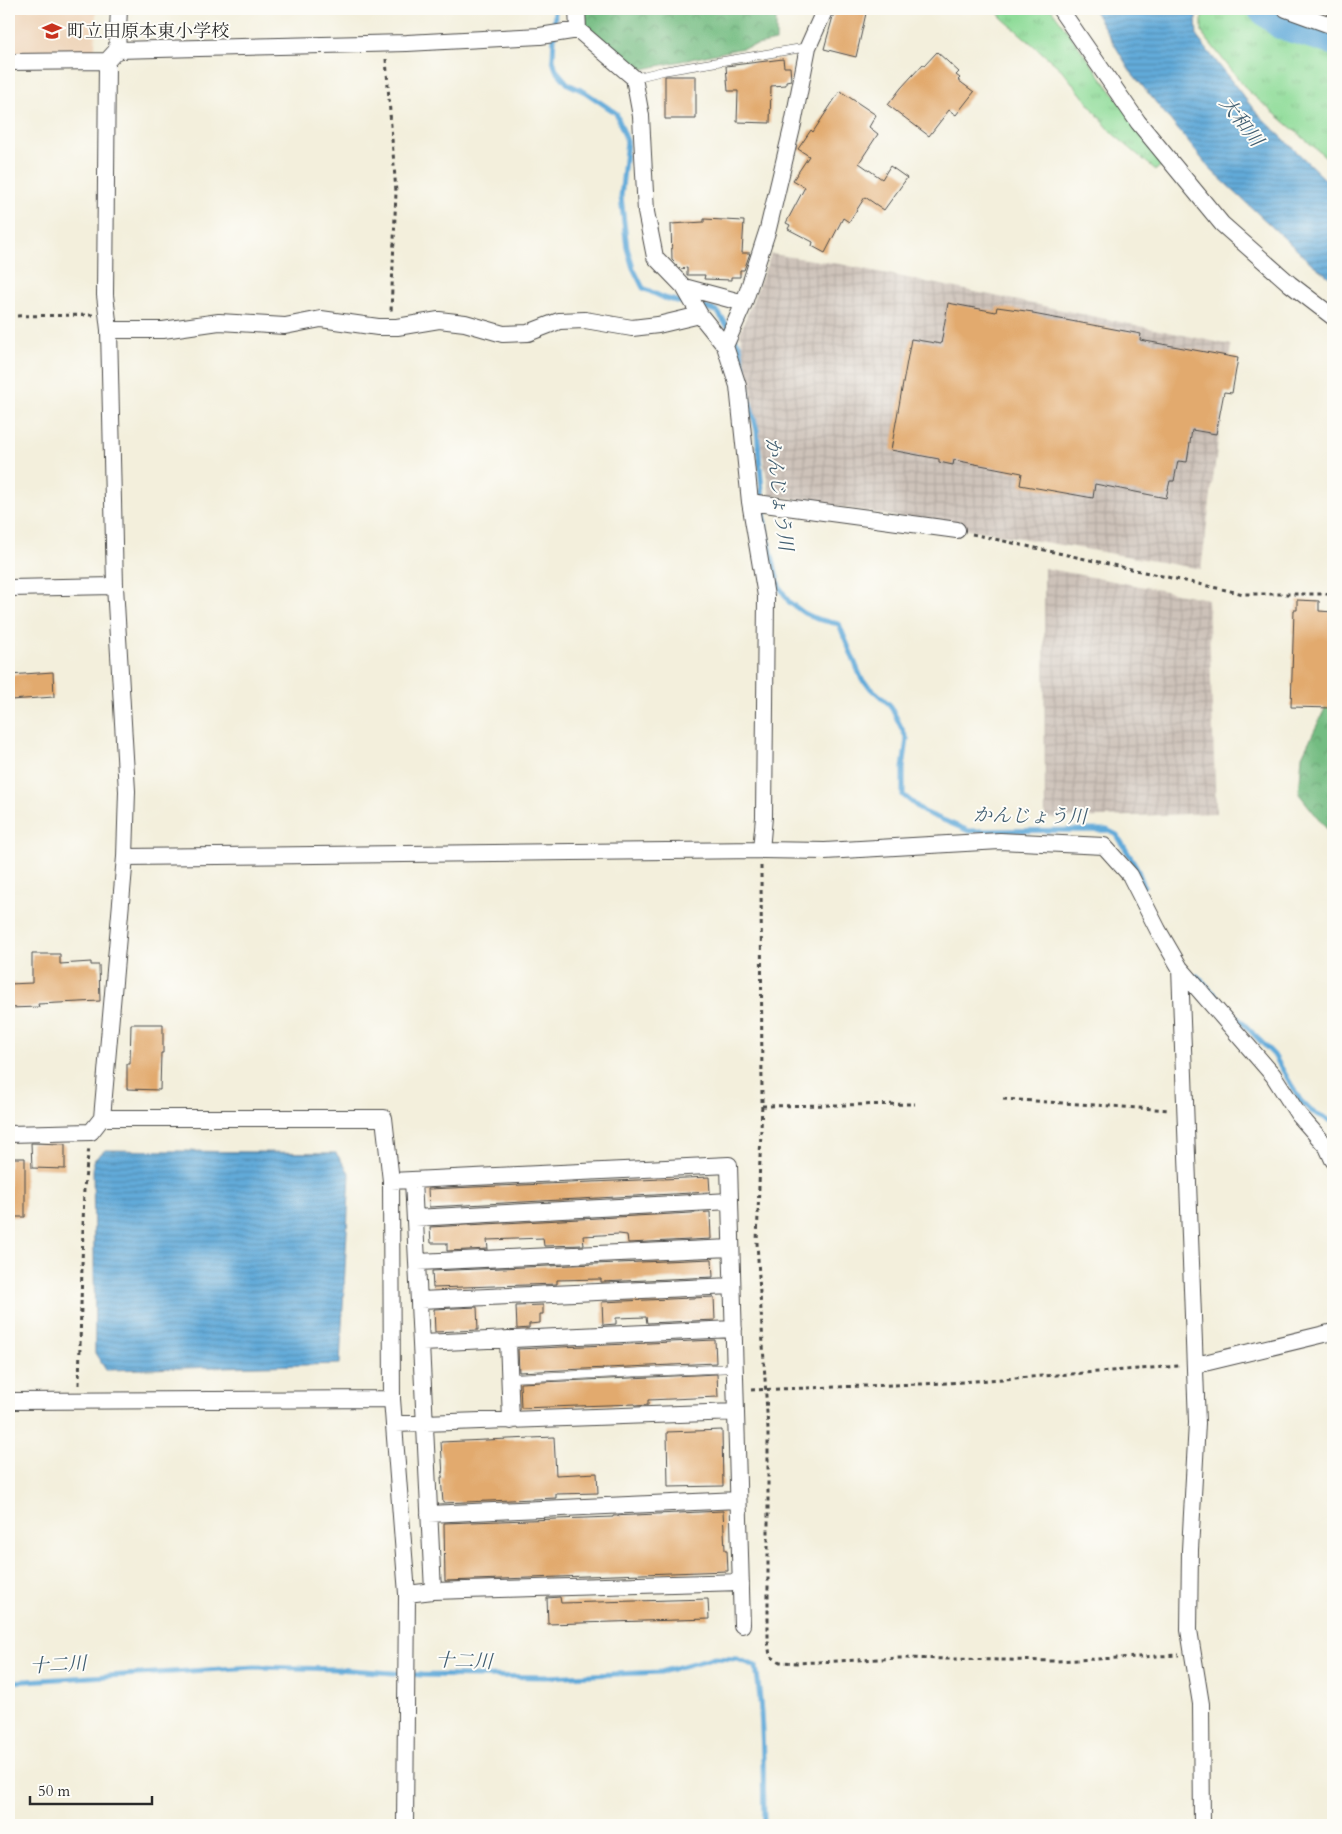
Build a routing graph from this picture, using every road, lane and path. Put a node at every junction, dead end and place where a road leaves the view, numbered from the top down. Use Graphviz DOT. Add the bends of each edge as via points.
graph roads {
  1 [pos="119,9"];
  2 [pos="577,9"];
  3 [pos="825,9"];
  4 [pos="1060,9"];
  5 [pos="1286,9"];
  6 [pos="1333,26"];
  7 [pos="578,30"];
  8 [pos="385,43"];
  9 [pos="808,47"];
  10 [pos="112,56"];
  11 [pos="9,62"];
  12 [pos="634,78"];
  13 [pos="684,287"];
  14 [pos="744,303"];
  15 [pos="700,315"];
  16 [pos="9,316"];
  17 [pos="1333,317"];
  18 [pos="108,322"];
  19 [pos="390,327"];
  20 [pos="725,346"];
  21 [pos="750,502"];
  22 [pos="957,530"];
  23 [pos="115,586"];
  24 [pos="9,588"];
  25 [pos="1333,594"];
  26 [pos="761,850"];
  27 [pos="125,857"];
  28 [pos="1180,968"];
  29 [pos="1002,1100"];
  30 [pos="915,1104"];
  31 [pos="762,1106"];
  32 [pos="1185,1111"];
  33 [pos="102,1118"];
  34 [pos="92,1132"];
  35 [pos="9,1134"];
  36 [pos="1333,1160"];
  37 [pos="413,1180"];
  38 [pos="391,1181"];
  39 [pos="730,1201"];
  40 [pos="415,1218"];
  41 [pos="731,1248"];
  42 [pos="418,1262"];
  43 [pos="732,1286"];
  44 [pos="420,1300"];
  45 [pos="734,1329"];
  46 [pos="1333,1332"];
  47 [pos="508,1339"];
  48 [pos="422,1343"];
  49 [pos="1196,1365"];
  50 [pos="735,1368"];
  51 [pos="510,1378"];
  52 [pos="735,1390"];
  53 [pos="766,1390"];
  54 [pos="392,1399"];
  55 [pos="78,1400"];
  56 [pos="9,1402"];
  57 [pos="736,1412"];
  58 [pos="511,1421"];
  59 [pos="395,1424"];
  60 [pos="426,1424"];
  61 [pos="738,1500"];
  62 [pos="429,1514"];
  63 [pos="741,1582"];
  64 [pos="433,1591"];
  65 [pos="407,1594"];
  66 [pos="742,1625"];
  67 [pos="1193,1655"];
  68 [pos="405,1825"];
  69 [pos="1202,1825"];
  1 -- 10 [label="street"];
  2 -- 7 [label="street"];
  3 -- 9 [label="street"];
  4 -- 17 [label="street" via="1138,122 1222,224"];
  5 -- 6 [label="street"];
  7 -- 8 [label="street" via="540,36"];
  7 -- 12 [label="street"];
  8 -- 10 [label="street"];
  8 -- 19 [label="path" via="396,192"];
  9 -- 12 [label="lane"];
  9 -- 14 [label="street" via="768,229"];
  10 -- 11 [label="street"];
  10 -- 18 [label="street" via="105,295"];
  12 -- 13 [label="street" via="641,116 646,212 655,257"];
  13 -- 14 [label="street"];
  13 -- 15 [label="street"];
  14 -- 20 [label="street"];
  15 -- 19 [label="street" via="632,328 585,320 559,322 528,333 503,334 466,322 439,320"];
  15 -- 20 [label="street"];
  16 -- 18 [label="path"];
  18 -- 19 [label="street" via="163,330 219,322 285,326 321,319"];
  18 -- 23 [label="street"];
  20 -- 21 [label="street" via="738,386"];
  21 -- 22 [label="street"];
  21 -- 26 [label="street" via="766,596"];
  22 -- 25 [label="path" via="1244,594"];
  23 -- 24 [label="street"];
  23 -- 27 [label="street" via="127,790"];
  26 -- 27 [label="street"];
  26 -- 28 [label="street" via="825,851 1000,840 1104,846 1130,875"];
  26 -- 31 [label="path"];
  27 -- 33 [label="street"];
  28 -- 32 [label="street"];
  28 -- 36 [label="street" via="1273,1075 1298,1114 1327,1147"];
  29 -- 32 [label="path"];
  30 -- 31 [label="path"];
  31 -- 53 [label="path" via="758,1242"];
  32 -- 49 [label="street"];
  33 -- 34 [label="street"];
  33 -- 38 [label="street" via="384,1118"];
  34 -- 35 [label="street"];
  34 -- 55 [label="path" via="84,1188"];
  37 -- 38 [label="street"];
  37 -- 39 [label="street" via="729,1165"];
  37 -- 40 [label="street"];
  38 -- 54 [label="street"];
  39 -- 40 [label="street"];
  39 -- 41 [label="street"];
  40 -- 42 [label="street"];
  41 -- 42 [label="street"];
  41 -- 43 [label="street"];
  42 -- 44 [label="street"];
  43 -- 44 [label="street"];
  43 -- 45 [label="street"];
  44 -- 48 [label="street"];
  45 -- 47 [label="street"];
  45 -- 50 [label="street"];
  46 -- 49 [label="street"];
  47 -- 48 [label="street"];
  47 -- 51 [label="street"];
  48 -- 60 [label="street"];
  49 -- 53 [label="path" via="948,1383"];
  49 -- 67 [label="street" via="1197,1422 1189,1630"];
  50 -- 51 [label="lane"];
  50 -- 52 [label="street"];
  51 -- 58 [label="street"];
  52 -- 53 [label="path"];
  52 -- 57 [label="street"];
  53 -- 67 [label="path" via="770,1656 780,1662 796,1662 900,1658 1056,1661"];
  54 -- 55 [label="street"];
  54 -- 59 [label="street"];
  55 -- 56 [label="street"];
  57 -- 58 [label="street"];
  57 -- 61 [label="street"];
  58 -- 60 [label="street"];
  59 -- 60 [label="street"];
  59 -- 65 [label="street"];
  60 -- 62 [label="street"];
  61 -- 62 [label="street"];
  61 -- 63 [label="street"];
  62 -- 64 [label="street"];
  63 -- 64 [label="street"];
  63 -- 66 [label="street"];
  64 -- 65 [label="street"];
  65 -- 68 [label="street"];
  67 -- 69 [label="street" via="1201,1704"];
}
